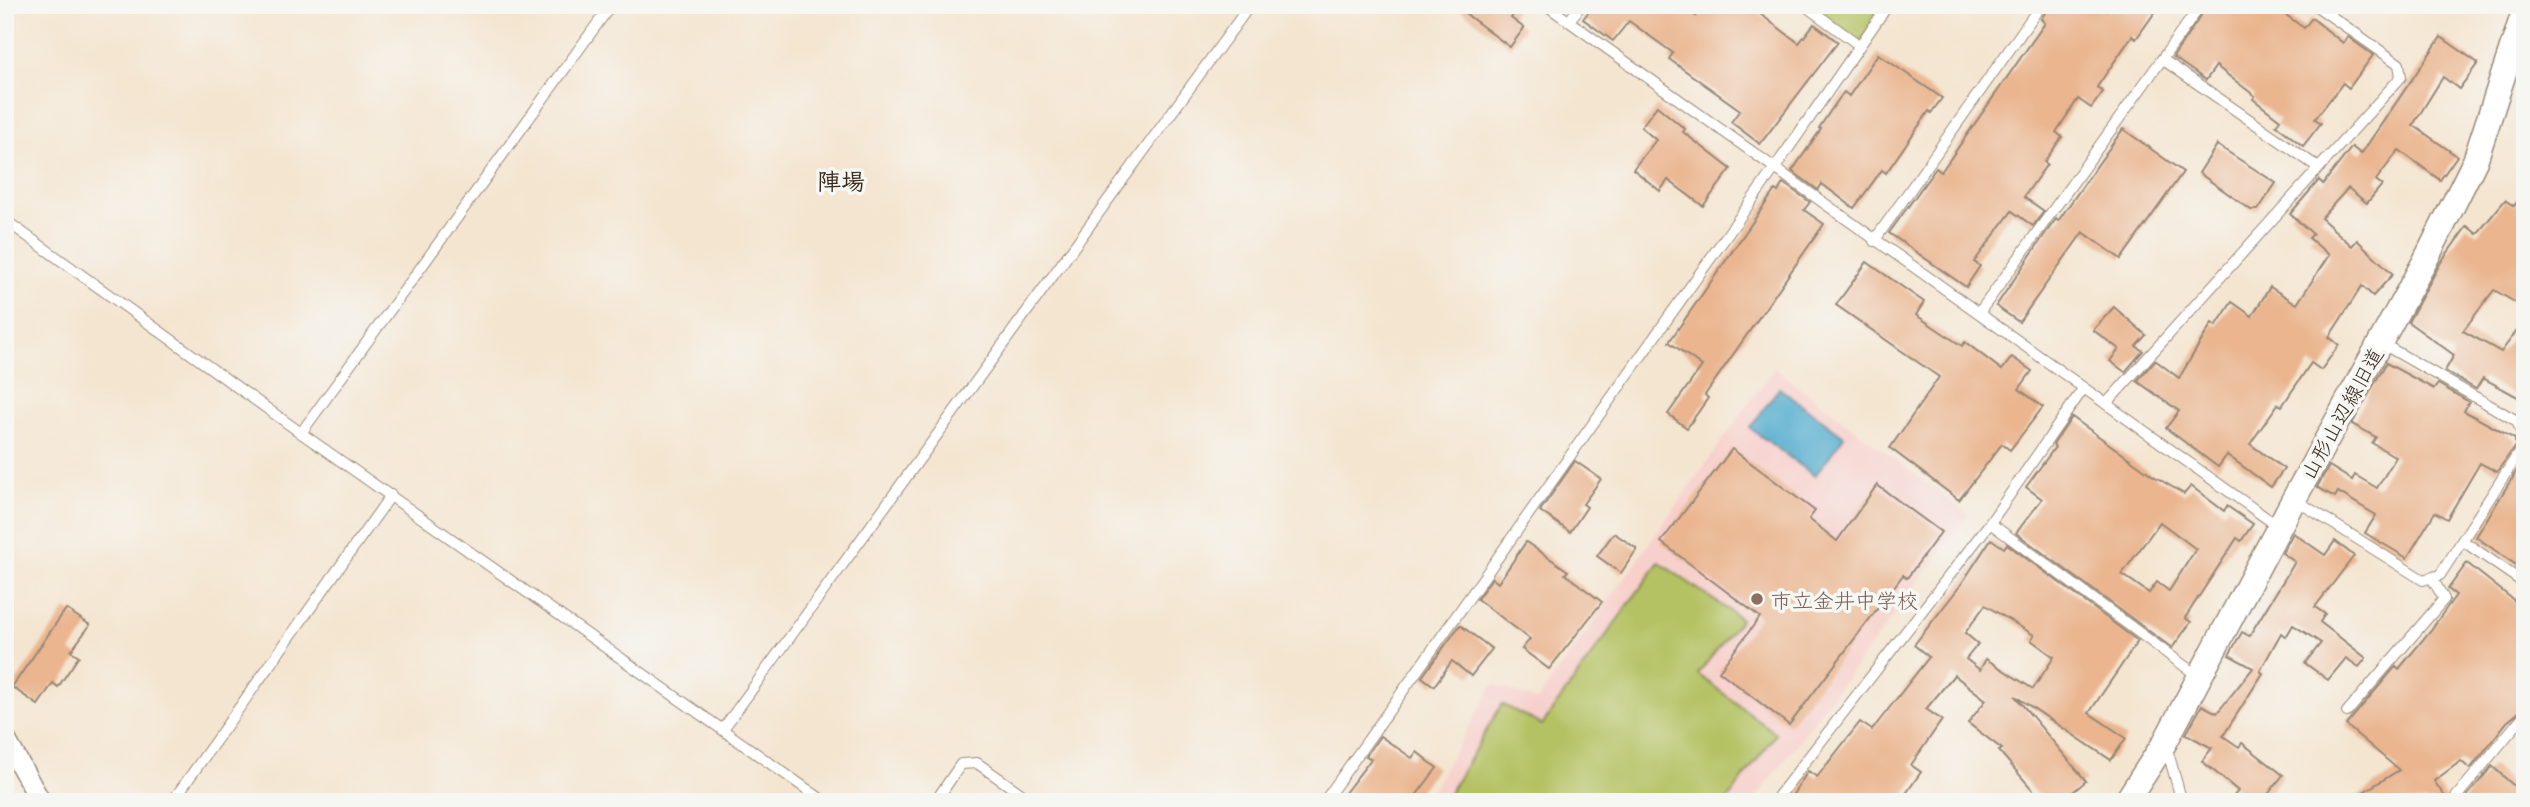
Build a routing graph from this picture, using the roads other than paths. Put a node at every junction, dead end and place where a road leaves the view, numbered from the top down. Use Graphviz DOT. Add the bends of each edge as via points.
graph roads {
  1 [pos="611,5"];
  2 [pos="1250,5"];
  3 [pos="1546,5"];
  4 [pos="1581,5"];
  5 [pos="1804,5"];
  6 [pos="1888,5"];
  7 [pos="2041,5"];
  8 [pos="2201,5"];
  9 [pos="2315,5"];
  10 [pos="2525,9"];
  11 [pos="1569,22"];
  12 [pos="1859,45"];
  13 [pos="2162,59"];
  14 [pos="2319,168"];
  15 [pos="1774,169"];
  16 [pos="5,220"];
  17 [pos="1874,241"];
  18 [pos="1979,313"];
  19 [pos="2380,342"];
  20 [pos="2084,389"];
  21 [pos="2106,404"];
  22 [pos="301,433"];
  23 [pos="391,495"];
  24 [pos="2294,499"];
  25 [pos="1990,523"];
  26 [pos="2279,528"];
  27 [pos="2463,541"];
  28 [pos="2432,578"];
  29 [pos="2524,583"];
  30 [pos="2199,677"];
  31 [pos="2347,712"];
  32 [pos="2525,714"];
  33 [pos="723,729"];
  34 [pos="5,738"];
  35 [pos="2165,742"];
  36 [pos="41,802"];
  37 [pos="172,802"];
  38 [pos="825,802"];
  39 [pos="935,802"];
  40 [pos="1033,802"];
  41 [pos="1324,802"];
  42 [pos="1774,802"];
  43 [pos="2126,802"];
  44 [pos="2182,802"];
  45 [pos="2452,802"];
  1 -- 22 [label="lane"];
  2 -- 33 [label="lane"];
  3 -- 11 [label="lane"];
  4 -- 11 [label="lane"];
  5 -- 12 [label="lane"];
  6 -- 12 [label="lane"];
  7 -- 17 [label="lane"];
  8 -- 13 [label="lane"];
  9 -- 14 [label="lane" via="2399,64 2401,77"];
  10 -- 19 [label="street, 山形山辺線旧道" via="2475,161"];
  11 -- 15 [label="lane"];
  12 -- 15 [label="lane"];
  13 -- 14 [label="lane"];
  13 -- 18 [label="lane"];
  14 -- 21 [label="lane"];
  15 -- 17 [label="lane"];
  15 -- 41 [label="lane"];
  16 -- 22 [label="lane"];
  17 -- 18 [label="lane"];
  18 -- 20 [label="lane"];
  19 -- 24 [label="street, 山形山辺線旧道"];
  19 -- 27 [label="lane" via="2517,421 2522,447"];
  20 -- 21 [label="lane"];
  20 -- 25 [label="lane"];
  21 -- 26 [label="lane"];
  22 -- 23 [label="lane"];
  23 -- 33 [label="lane"];
  23 -- 37 [label="lane"];
  24 -- 26 [label="street, 山形山辺線旧道"];
  24 -- 28 [label="lane" via="2423,580"];
  25 -- 30 [label="lane"];
  25 -- 42 [label="lane"];
  26 -- 30 [label="street, 山形山辺線旧道"];
  27 -- 28 [label="lane" via="2440,575"];
  27 -- 29 [label="lane"];
  28 -- 31 [label="lane" via="2444,599"];
  30 -- 35 [label="street, 山形山辺線旧道"];
  32 -- 45 [label="lane"];
  33 -- 38 [label="lane"];
  34 -- 36 [label="street"];
  35 -- 43 [label="street, 山形山辺線旧道"];
  35 -- 44 [label="lane"];
  39 -- 40 [label="lane" via="961,764 977,762"];
}
